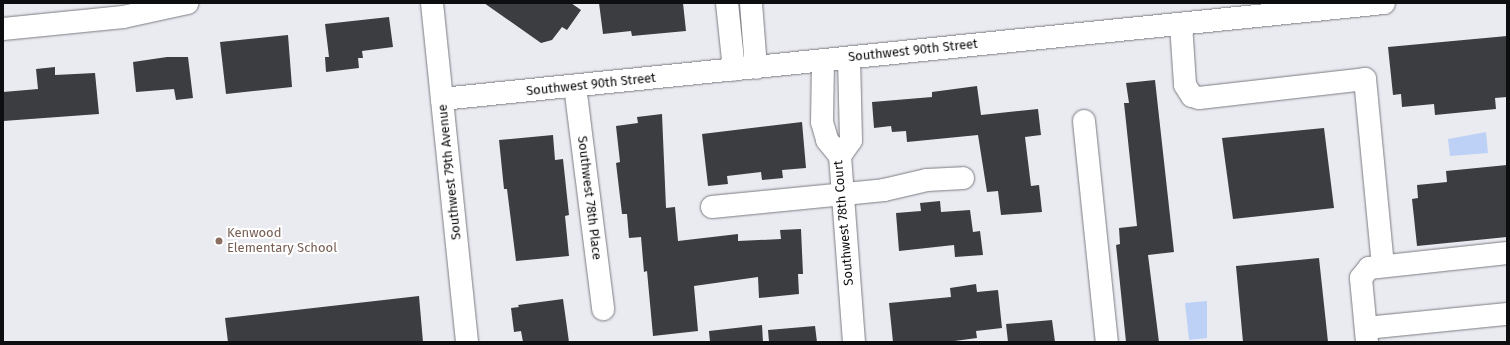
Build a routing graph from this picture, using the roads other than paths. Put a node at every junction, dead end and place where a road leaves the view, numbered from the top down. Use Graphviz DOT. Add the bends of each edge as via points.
graph roads {
  1 [pos="188,3"];
  2 [pos="432,3"];
  3 [pos="727,3"];
  4 [pos="751,3"];
  5 [pos="1384,3"];
  6 [pos="1181,24"];
  7 [pos="3,29"];
  8 [pos="849,58"];
  9 [pos="823,61"];
  10 [pos="756,68"];
  11 [pos="734,70"];
  12 [pos="575,86"];
  13 [pos="442,99"];
  14 [pos="1084,121"];
  15 [pos="840,156"];
  16 [pos="963,178"];
  17 [pos="843,194"];
  18 [pos="712,207"];
  19 [pos="1507,253"];
  20 [pos="1383,265"];
  21 [pos="603,309"];
  22 [pos="1507,314"];
  23 [pos="1366,335"];
  24 [pos="467,342"];
  25 [pos="854,342"];
  26 [pos="1107,342"];
  1 -- 7 [label="street" via="123,17"];
  2 -- 13 [label="street, Southwest 79th Avenue"];
  3 -- 11 [label="street"];
  4 -- 10 [label="street"];
  5 -- 6 [label="street, Southwest 90th Street"];
  6 -- 8 [label="street, Southwest 90th Street"];
  6 -- 20 [label="street" via="1185,85 1192,96 1208,97 1365,80"];
  8 -- 9 [label="street, Southwest 90th Street"];
  8 -- 15 [label="street" via="851,140"];
  9 -- 10 [label="street, Southwest 90th Street"];
  9 -- 15 [label="street, Southwest 78th Court" via="822,122 827,140"];
  10 -- 11 [label="street, Southwest 90th Street"];
  11 -- 12 [label="street, Southwest 90th Street"];
  12 -- 13 [label="street, Southwest 90th Street"];
  12 -- 21 [label="street, Southwest 78th Place"];
  13 -- 24 [label="street, Southwest 79th Avenue"];
  14 -- 26 [label="street"];
  15 -- 17 [label="street, Southwest 78th Court"];
  16 -- 17 [label="street" via="927,180 884,190"];
  17 -- 18 [label="street"];
  17 -- 25 [label="street, Southwest 78th Court"];
  19 -- 20 [label="street"];
  20 -- 23 [label="street" via="1370,268 1361,278"];
  22 -- 23 [label="street"];
}
